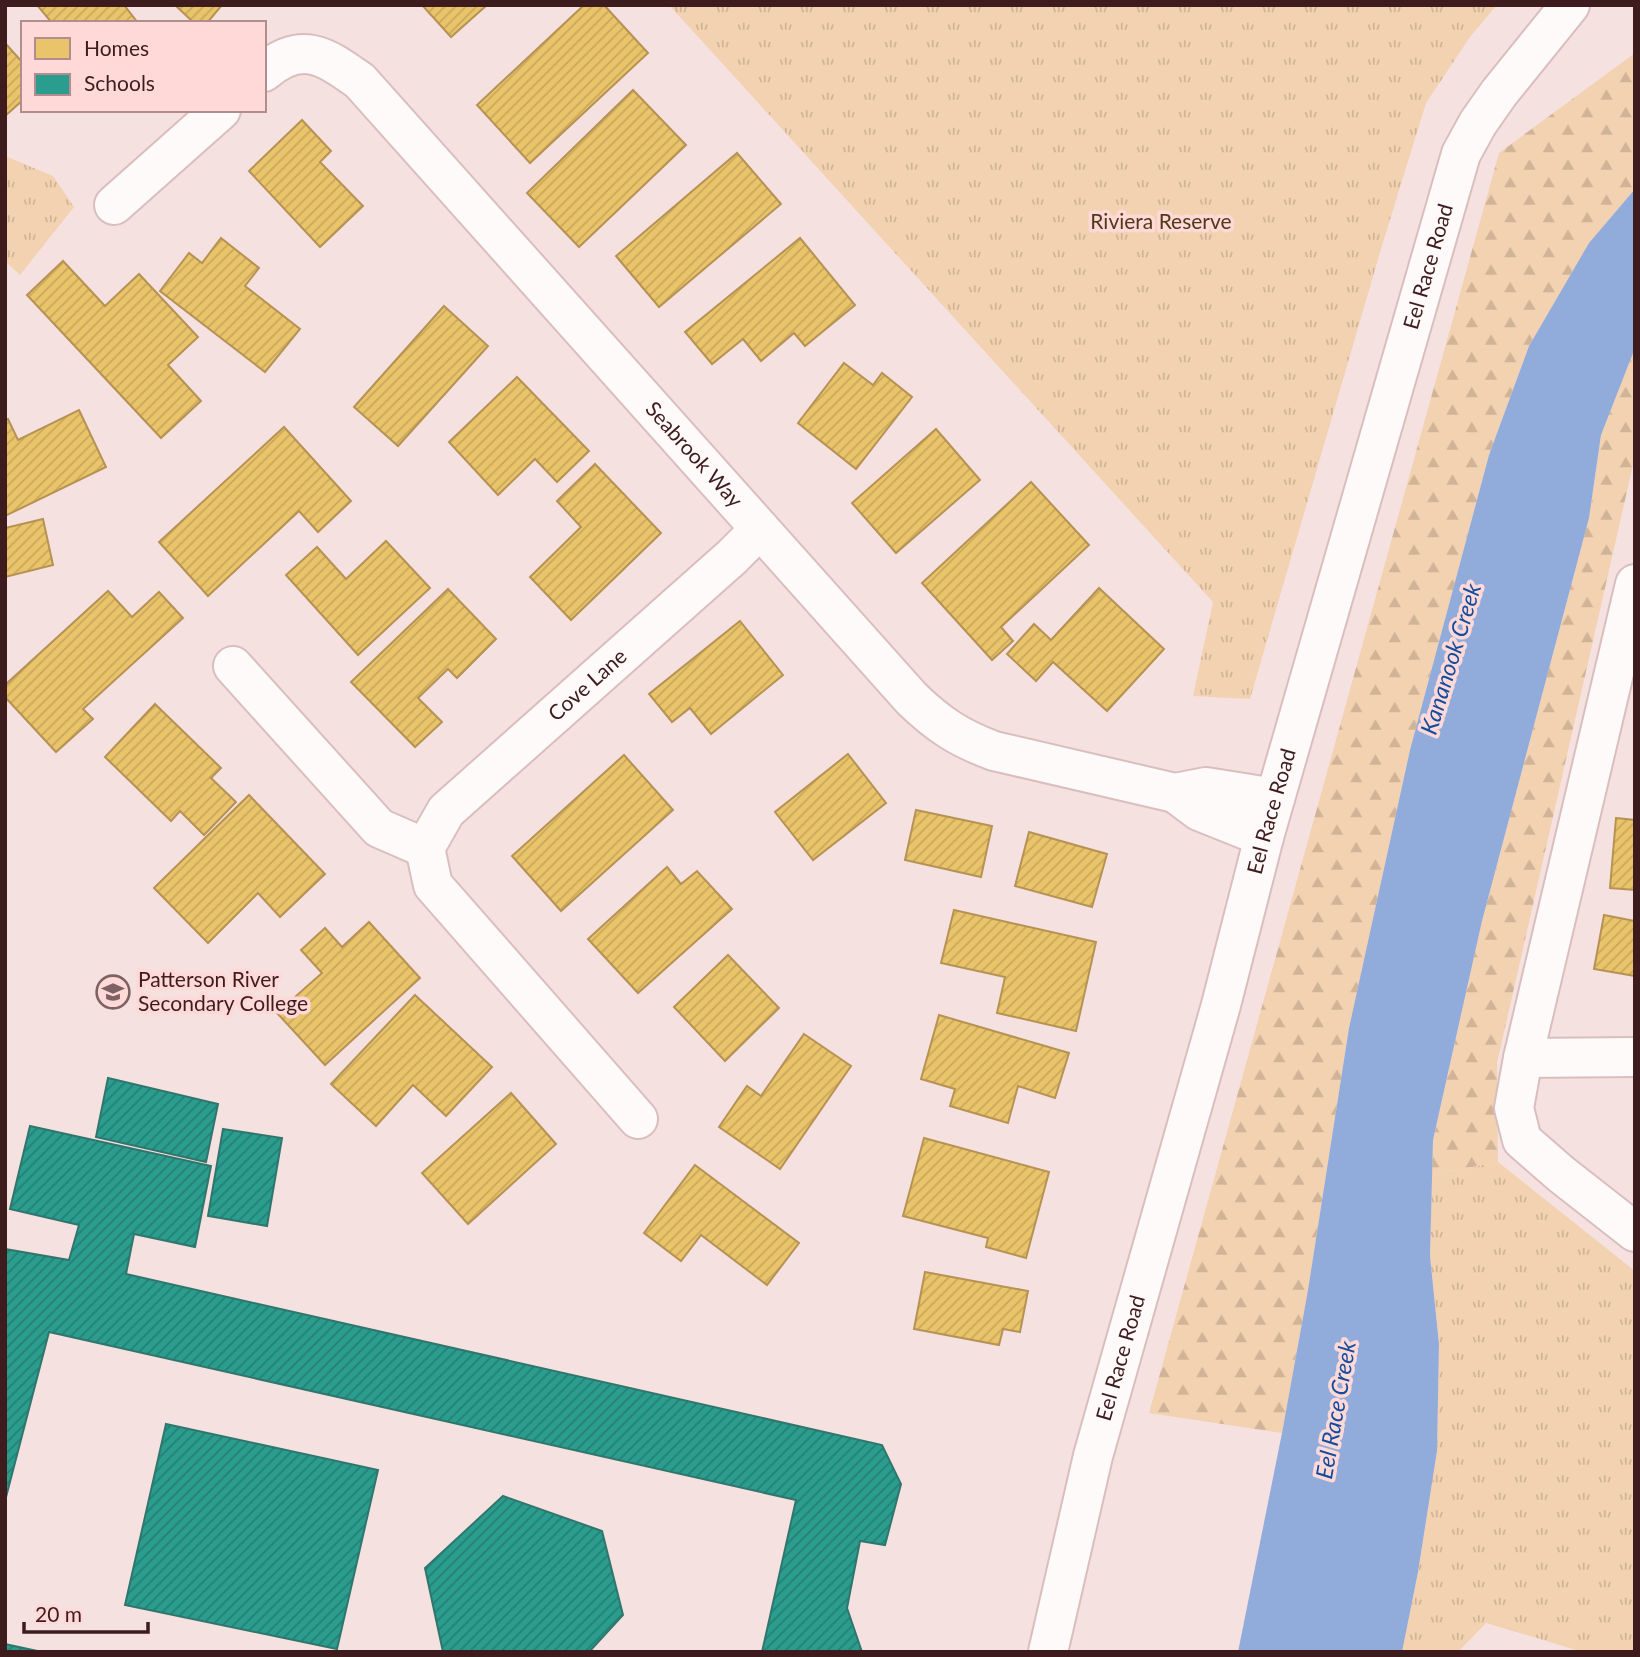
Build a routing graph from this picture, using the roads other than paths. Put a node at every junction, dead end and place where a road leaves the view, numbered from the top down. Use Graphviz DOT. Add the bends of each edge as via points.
graph roads {
  1 [pos="1570,5"];
  2 [pos="266,70"];
  3 [pos="219,112"];
  4 [pos="114,205"];
  5 [pos="760,529"];
  6 [pos="1635,584"];
  7 [pos="233,666"];
  8 [pos="1175,793"];
  9 [pos="1275,798"];
  10 [pos="1264,837"];
  11 [pos="425,848"];
  12 [pos="1635,1057"];
  13 [pos="1523,1058"];
  14 [pos="638,1119"];
  15 [pos="1635,1232"];
  16 [pos="1048,1652"];
  1 -- 9 [label="street, Eel Race Road" via="1499,93 1461,154"];
  2 -- 5 [label="street, Seabrook Way" via="288,57 309,53 333,62 360,81"];
  3 -- 4 [label="street"];
  5 -- 8 [label="street, Seabrook Way" via="912,699 952,732 994,751"];
  5 -- 11 [label="street, Cove Lane" via="446,811"];
  6 -- 13 [label="street"];
  7 -- 11 [label="street" via="379,828"];
  8 -- 9 [label="street, Seabrook Way" via="1206,787"];
  8 -- 10 [label="street, Seabrook Way" via="1199,811"];
  9 -- 10 [label="street, Eel Race Road"];
  10 -- 16 [label="street, Eel Race Road" via="1093,1456"];
  11 -- 14 [label="street" via="433,885"];
  12 -- 13 [label="street"];
  13 -- 15 [label="street" via="1514,1108 1522,1140"];
}
